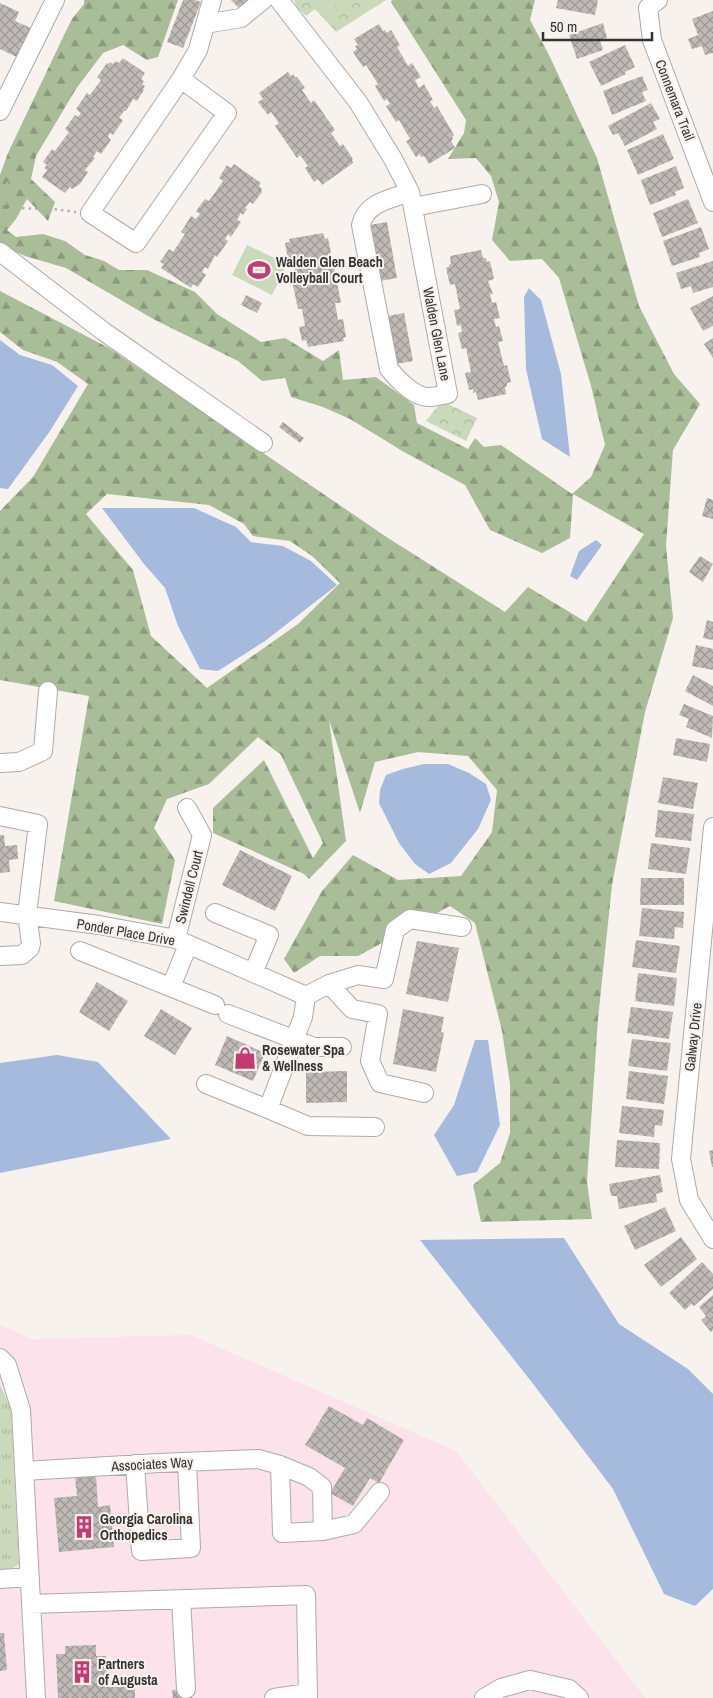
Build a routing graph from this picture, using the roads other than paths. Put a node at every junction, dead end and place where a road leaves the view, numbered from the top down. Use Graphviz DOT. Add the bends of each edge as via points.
graph roads {
  1 [pos="53,0"];
  2 [pos="212,0"];
  3 [pos="263,0"];
  4 [pos="279,0"];
  5 [pos="658,0"];
  6 [pos="205,24"];
  7 [pos="182,79"];
  8 [pos="2,102"];
  9 [pos="482,194"];
  10 [pos="411,200"];
  11 [pos="713,202"];
  12 [pos="0,252"];
  13 [pos="263,443"];
  14 [pos="48,691"];
  15 [pos="0,763"];
  16 [pos="186,808"];
  17 [pos="0,816"];
  18 [pos="713,827"];
  19 [pos="0,912"];
  20 [pos="215,913"];
  21 [pos="27,915"];
  22 [pos="462,927"];
  23 [pos="182,942"];
  24 [pos="80,951"];
  25 [pos="0,956"];
  26 [pos="253,973"];
  27 [pos="329,984"];
  28 [pos="171,987"];
  29 [pos="306,996"];
  30 [pos="294,1040"];
  31 [pos="342,1047"];
  32 [pos="206,1084"];
  33 [pos="424,1093"];
  34 [pos="268,1109"];
  35 [pos="375,1127"];
  36 [pos="713,1240"];
  37 [pos="0,1358"];
  38 [pos="187,1462"];
  39 [pos="135,1464"];
  40 [pos="280,1465"];
  41 [pos="24,1471"];
  42 [pos="380,1492"];
  43 [pos="323,1531"];
  44 [pos="30,1577"];
  45 [pos="0,1579"];
  46 [pos="181,1599"];
  47 [pos="31,1604"];
  48 [pos="186,1688"];
  49 [pos="308,1695"];
  50 [pos="36,1698"];
  51 [pos="274,1698"];
  52 [pos="484,1698"];
  53 [pos="579,1698"];
  1 -- 8 [label="street"];
  2 -- 6 [label="street"];
  3 -- 6 [label="street" via="241,18"];
  4 -- 10 [label="street, Walden Glen Lane" via="358,102 393,159"];
  5 -- 11 [label="street, Connemara Trail" via="648,8 652,40"];
  6 -- 7 [label="street" via="198,50"];
  7 -- 7 [label="street" via="227,113 136,243 90,213"];
  9 -- 10 [label="street, Walden Glen Lane"];
  10 -- 10 [label="street, Walden Glen Lane" via="448,394 426,397 410,389 389,369 362,225 371,208"];
  12 -- 13 [label="street" via="103,330"];
  14 -- 15 [label="street" via="43,751 19,762"];
  16 -- 23 [label="street, Swindell Court" via="202,835"];
  17 -- 21 [label="street" via="38,824"];
  18 -- 36 [label="street, Galway Drive" via="681,1160 689,1200"];
  19 -- 21 [label="street, Ponder Place Drive"];
  20 -- 26 [label="street" via="269,935"];
  21 -- 23 [label="street, Ponder Place Drive"];
  21 -- 25 [label="street" via="30,948 22,955"];
  22 -- 27 [label="street" via="410,919 395,930 384,979 358,975"];
  23 -- 26 [label="street, Ponder Place Drive"];
  23 -- 28 [label="street, Swindell Court"];
  24 -- 28 [label="street"];
  26 -- 29 [label="street, Ponder Place Drive"];
  27 -- 29 [label="street"];
  27 -- 33 [label="street" via="352,1009 378,1014 370,1061 380,1083"];
  28 -- 30 [label="street"];
  29 -- 30 [label="street" via="303,1018"];
  30 -- 31 [label="street" via="314,1048"];
  30 -- 34 [label="street"];
  32 -- 34 [label="street"];
  34 -- 35 [label="street" via="308,1126"];
  37 -- 41 [label="street" via="7,1365 21,1410"];
  38 -- 39 [label="street, Associates Way"];
  38 -- 39 [label="street" via="191,1548 140,1551"];
  38 -- 40 [label="street, Associates Way" via="258,1459"];
  39 -- 41 [label="street, Associates Way"];
  40 -- 43 [label="street, Associates Way" via="309,1477 322,1487"];
  40 -- 43 [label="street" via="282,1533"];
  41 -- 44 [label="street"];
  42 -- 43 [label="street" via="354,1524"];
  44 -- 45 [label="street"];
  44 -- 47 [label="street"];
  46 -- 47 [label="street"];
  46 -- 48 [label="street"];
  46 -- 49 [label="street" via="306,1595"];
  47 -- 50 [label="street"];
  49 -- 51 [label="street"];
  52 -- 53 [label="street" via="501,1688 530,1680 569,1689"];
}
